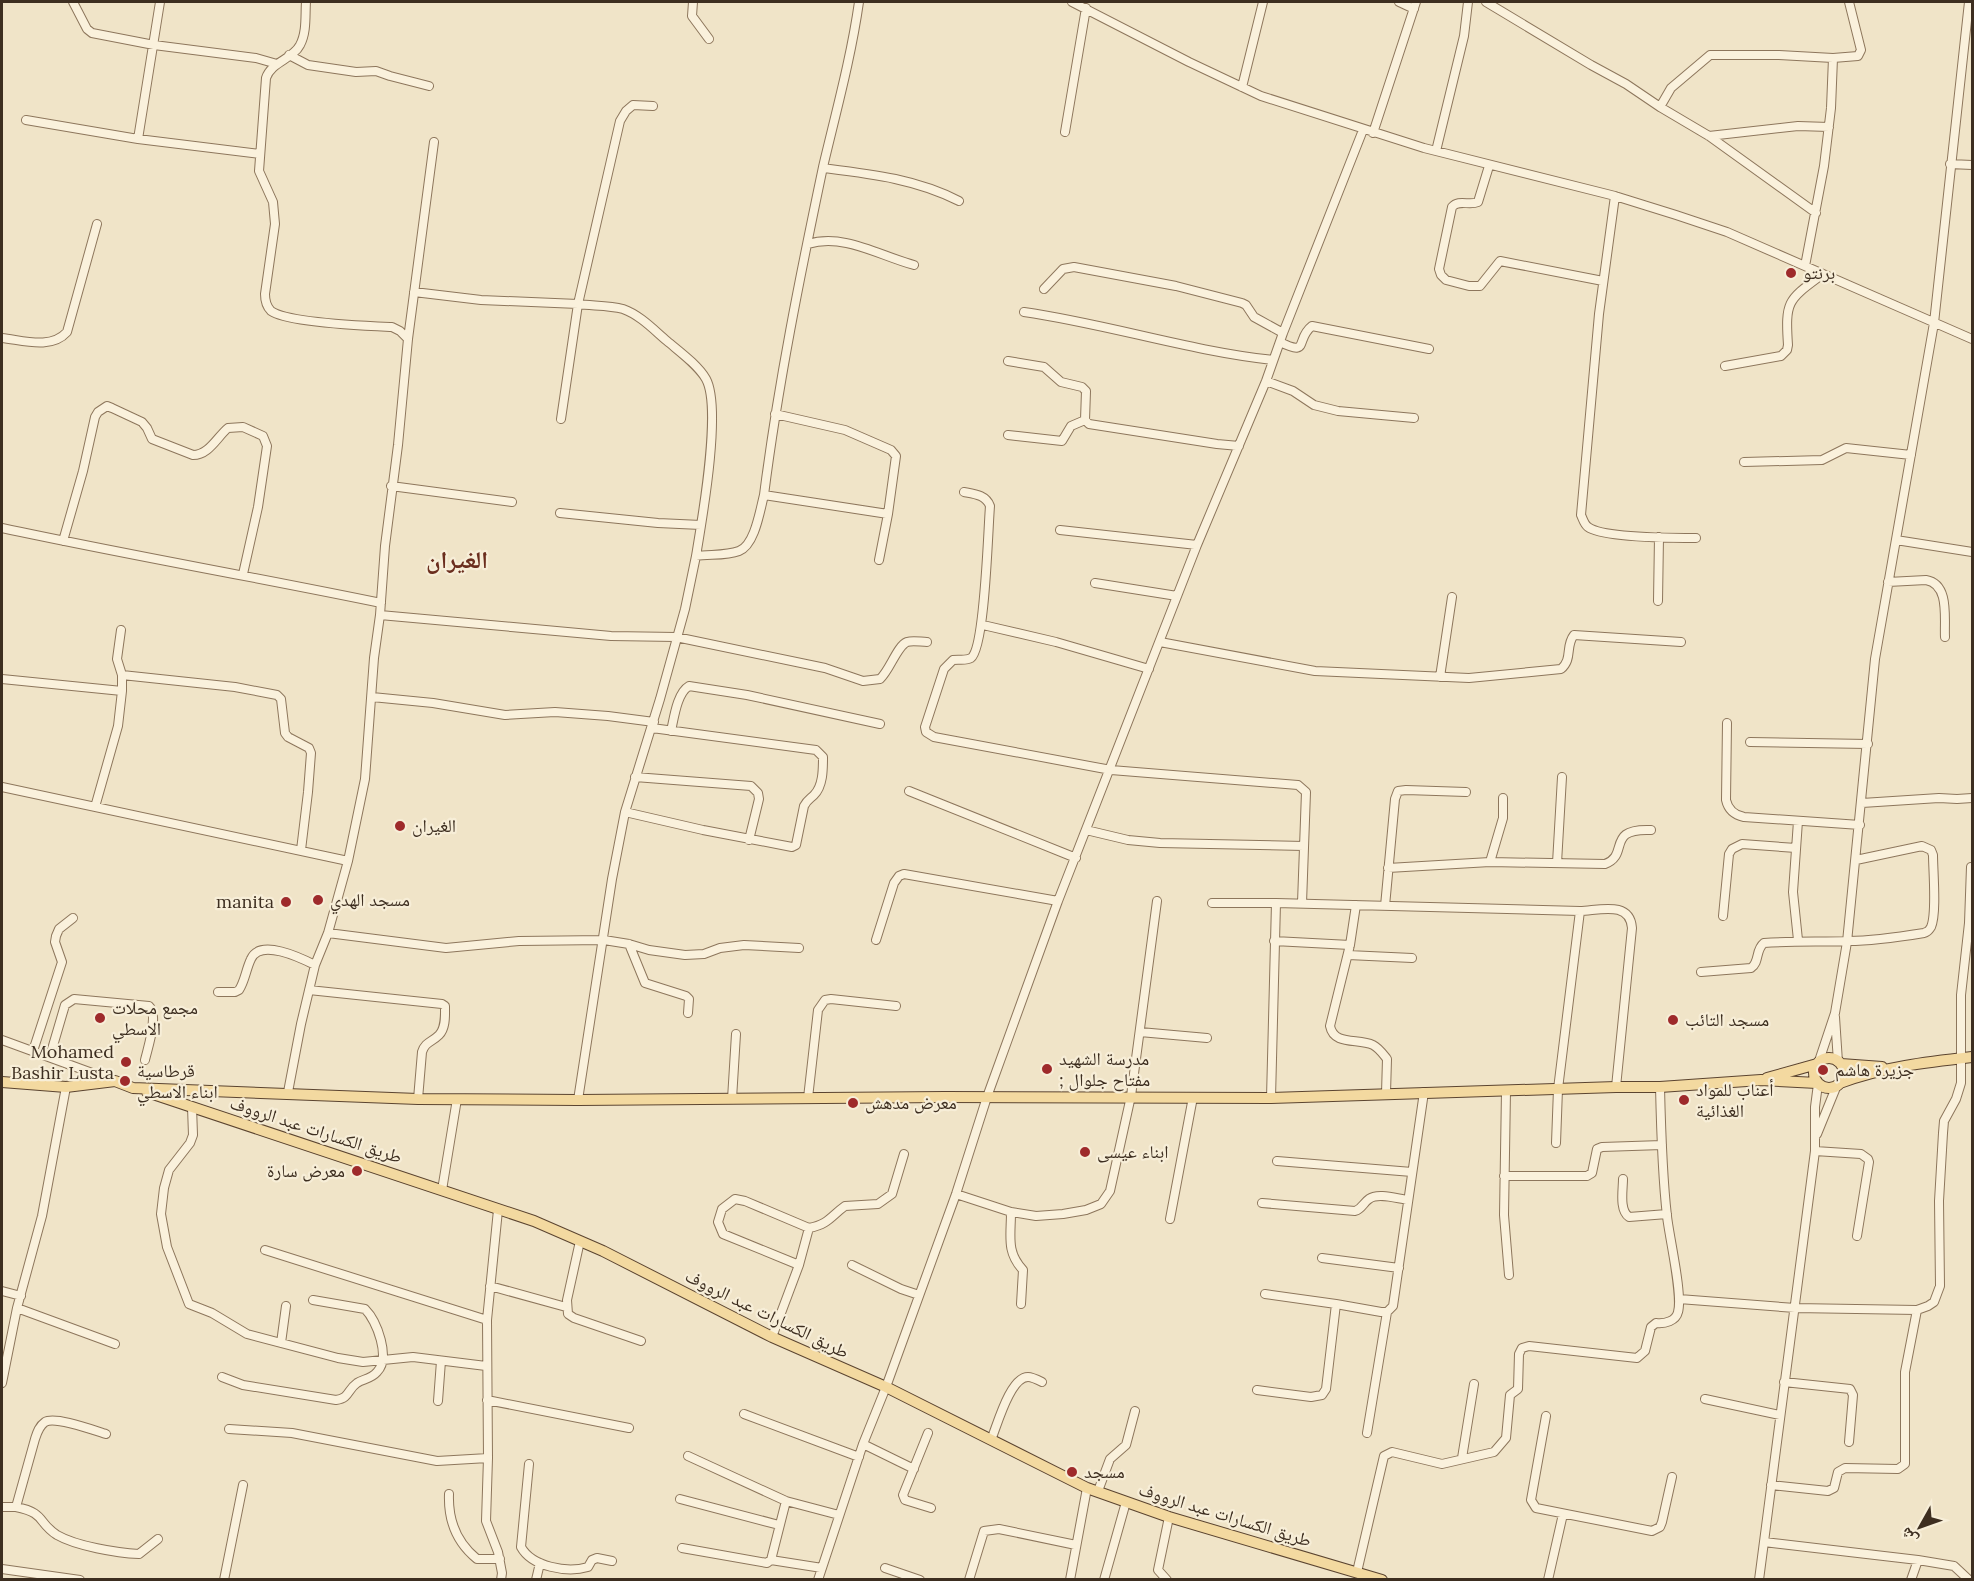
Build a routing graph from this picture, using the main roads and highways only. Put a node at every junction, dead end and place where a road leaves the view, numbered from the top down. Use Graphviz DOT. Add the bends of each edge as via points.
graph roads {
  1 [pos="1972,1057"];
  2 [pos="1818,1063"];
  3 [pos="1840,1063"];
  4 [pos="1891,1068"];
  5 [pos="1761,1080"];
  6 [pos="2,1082"];
  7 [pos="1818,1084"];
  8 [pos="1838,1084"];
  9 [pos="133,1088"];
  10 [pos="1382,1580"];
  1 -- 4 [label="main road"];
  2 -- 3 [label="main road" via="1829,1058"];
  2 -- 5 [label="main road"];
  2 -- 7 [label="main road" via="1814,1074"];
  3 -- 4 [label="main road"];
  3 -- 8 [label="main road" via="1844,1074"];
  4 -- 8 [label="main road"];
  5 -- 7 [label="main road"];
  5 -- 9 [label="main road" via="1660,1087 1271,1098 458,1099"];
  6 -- 9 [label="main road, طريق الكسارات عبد الرووف" via="66,1087 115,1082"];
  7 -- 8 [label="main road" via="1828,1088"];
  9 -- 10 [label="main road, طريق الكسارات عبد الرووف" via="534,1221 772,1337 886,1387 1092,1490"];
}
